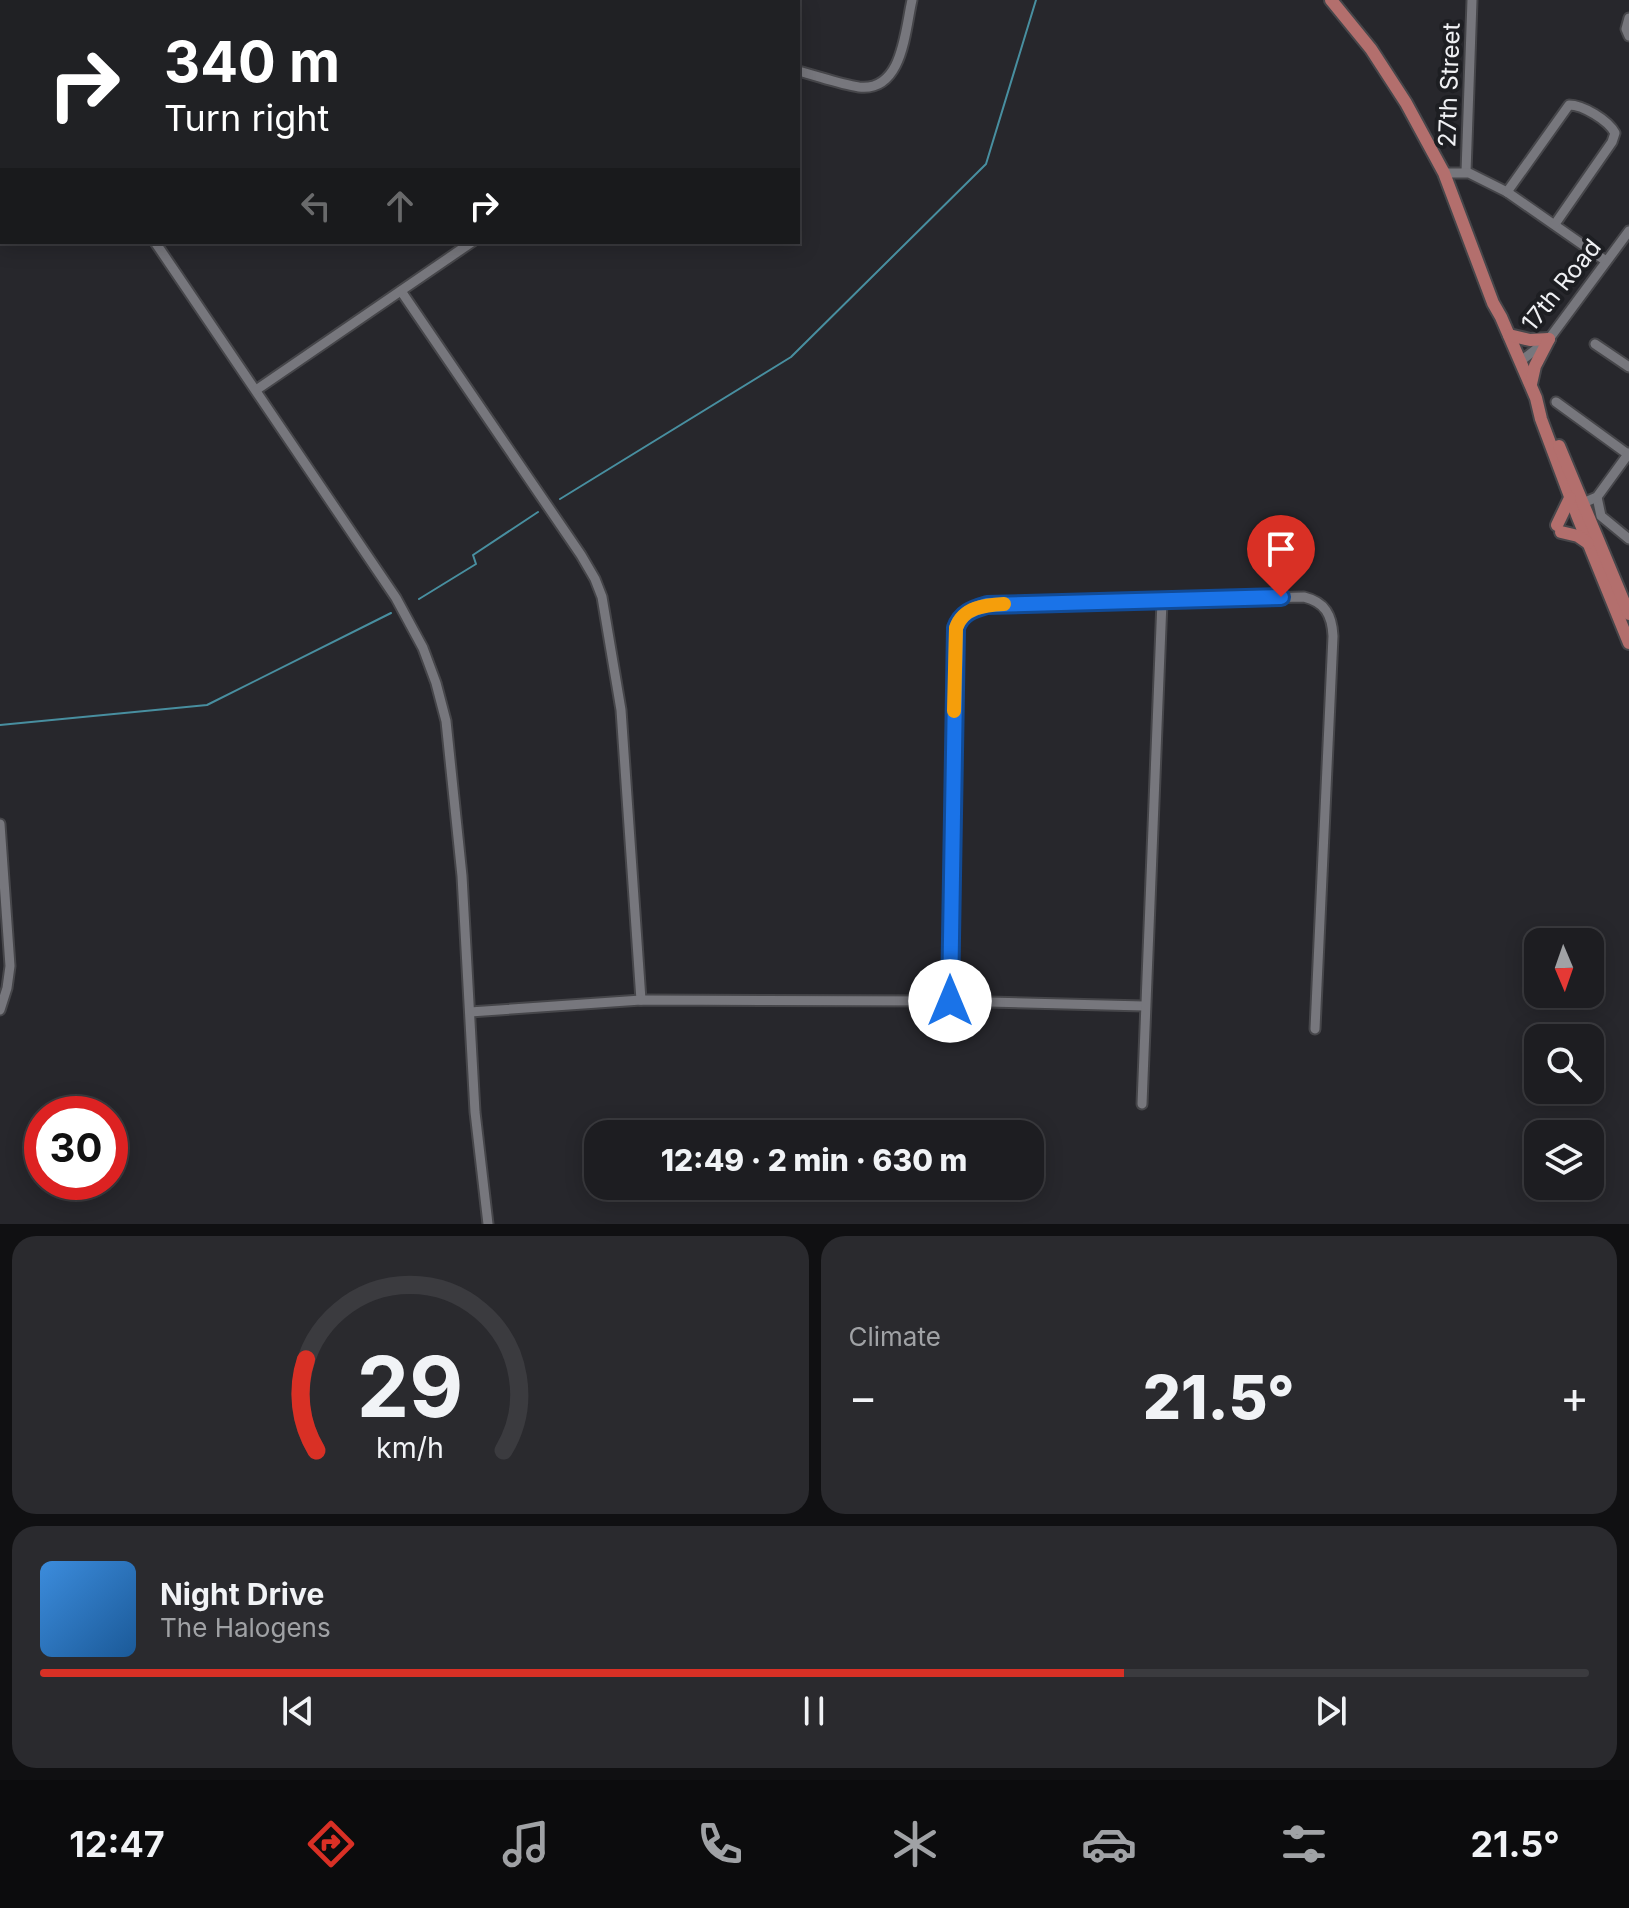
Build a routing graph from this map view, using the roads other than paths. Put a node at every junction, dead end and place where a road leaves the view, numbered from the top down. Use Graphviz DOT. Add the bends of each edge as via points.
graph roads {
  1 [pos="912,0"];
  2 [pos="1331,0"];
  3 [pos="1472,0"];
  4 [pos="1629,18"];
  5 [pos="1629,36"];
  6 [pos="800,72"];
  7 [pos="1466,172"];
  8 [pos="1444,173"];
  9 [pos="1507,192"];
  10 [pos="1555,224"];
  11 [pos="1629,231"];
  12 [pos="156,244"];
  13 [pos="469,244"];
  14 [pos="1606,261"];
  15 [pos="401,291"];
  16 [pos="1509,335"];
  17 [pos="1549,339"];
  18 [pos="1595,344"];
  19 [pos="1521,361"];
  20 [pos="1629,367"];
  21 [pos="1531,385"];
  22 [pos="256,390"];
  23 [pos="1556,402"];
  24 [pos="1629,454"];
  25 [pos="1597,497"];
  26 [pos="1576,500"];
  27 [pos="1629,539"];
  28 [pos="1588,543"];
  29 [pos="1162,601"];
  30 [pos="1629,614"];
  31 [pos="1629,643"];
  32 [pos="0,824"];
  33 [pos="641,1000"];
  34 [pos="950,1001"];
  35 [pos="1144,1006"];
  36 [pos="0,1010"];
  37 [pos="470,1012"];
  38 [pos="1315,1029"];
  39 [pos="1142,1104"];
  40 [pos="488,1224"];
  1 -- 6 [label="street" via="895,71 880,84 860,87"];
  2 -- 8 [label="main road" via="1390,77"];
  3 -- 7 [label="street, 27th Street"];
  4 -- 5 [label="street"];
  7 -- 8 [label="street"];
  7 -- 9 [label="street"];
  8 -- 16 [label="main road"];
  9 -- 10 [label="street"];
  9 -- 10 [label="street" via="1569,105 1611,125 1612,142"];
  10 -- 14 [label="street"];
  11 -- 14 [label="street, 17th Road"];
  12 -- 22 [label="street"];
  13 -- 15 [label="street"];
  14 -- 17 [label="street, 17th Road"];
  15 -- 22 [label="street"];
  15 -- 33 [label="street" via="581,555 602,597 621,710"];
  16 -- 17 [label="main road"];
  16 -- 19 [label="main road"];
  17 -- 19 [label="street, 17th Road"];
  17 -- 21 [label="main road"];
  18 -- 20 [label="street"];
  19 -- 21 [label="main road"];
  21 -- 26 [label="main road"];
  22 -- 37 [label="street" via="396,598 436,683 451,756"];
  23 -- 24 [label="street"];
  24 -- 25 [label="street"];
  25 -- 26 [label="street"];
  25 -- 27 [label="street" via="1601,516"];
  26 -- 28 [label="main road"];
  26 -- 28 [label="main road" via="1559,529"];
  26 -- 30 [label="main road"];
  28 -- 31 [label="main road"];
  29 -- 34 [label="street" via="987,605 959,620"];
  29 -- 35 [label="street"];
  29 -- 38 [label="street" via="1304,597 1329,613 1333,636"];
  32 -- 36 [label="street" via="10,966"];
  33 -- 34 [label="street"];
  33 -- 37 [label="street"];
  34 -- 35 [label="street"];
  35 -- 39 [label="street"];
  37 -- 40 [label="street"];
}
